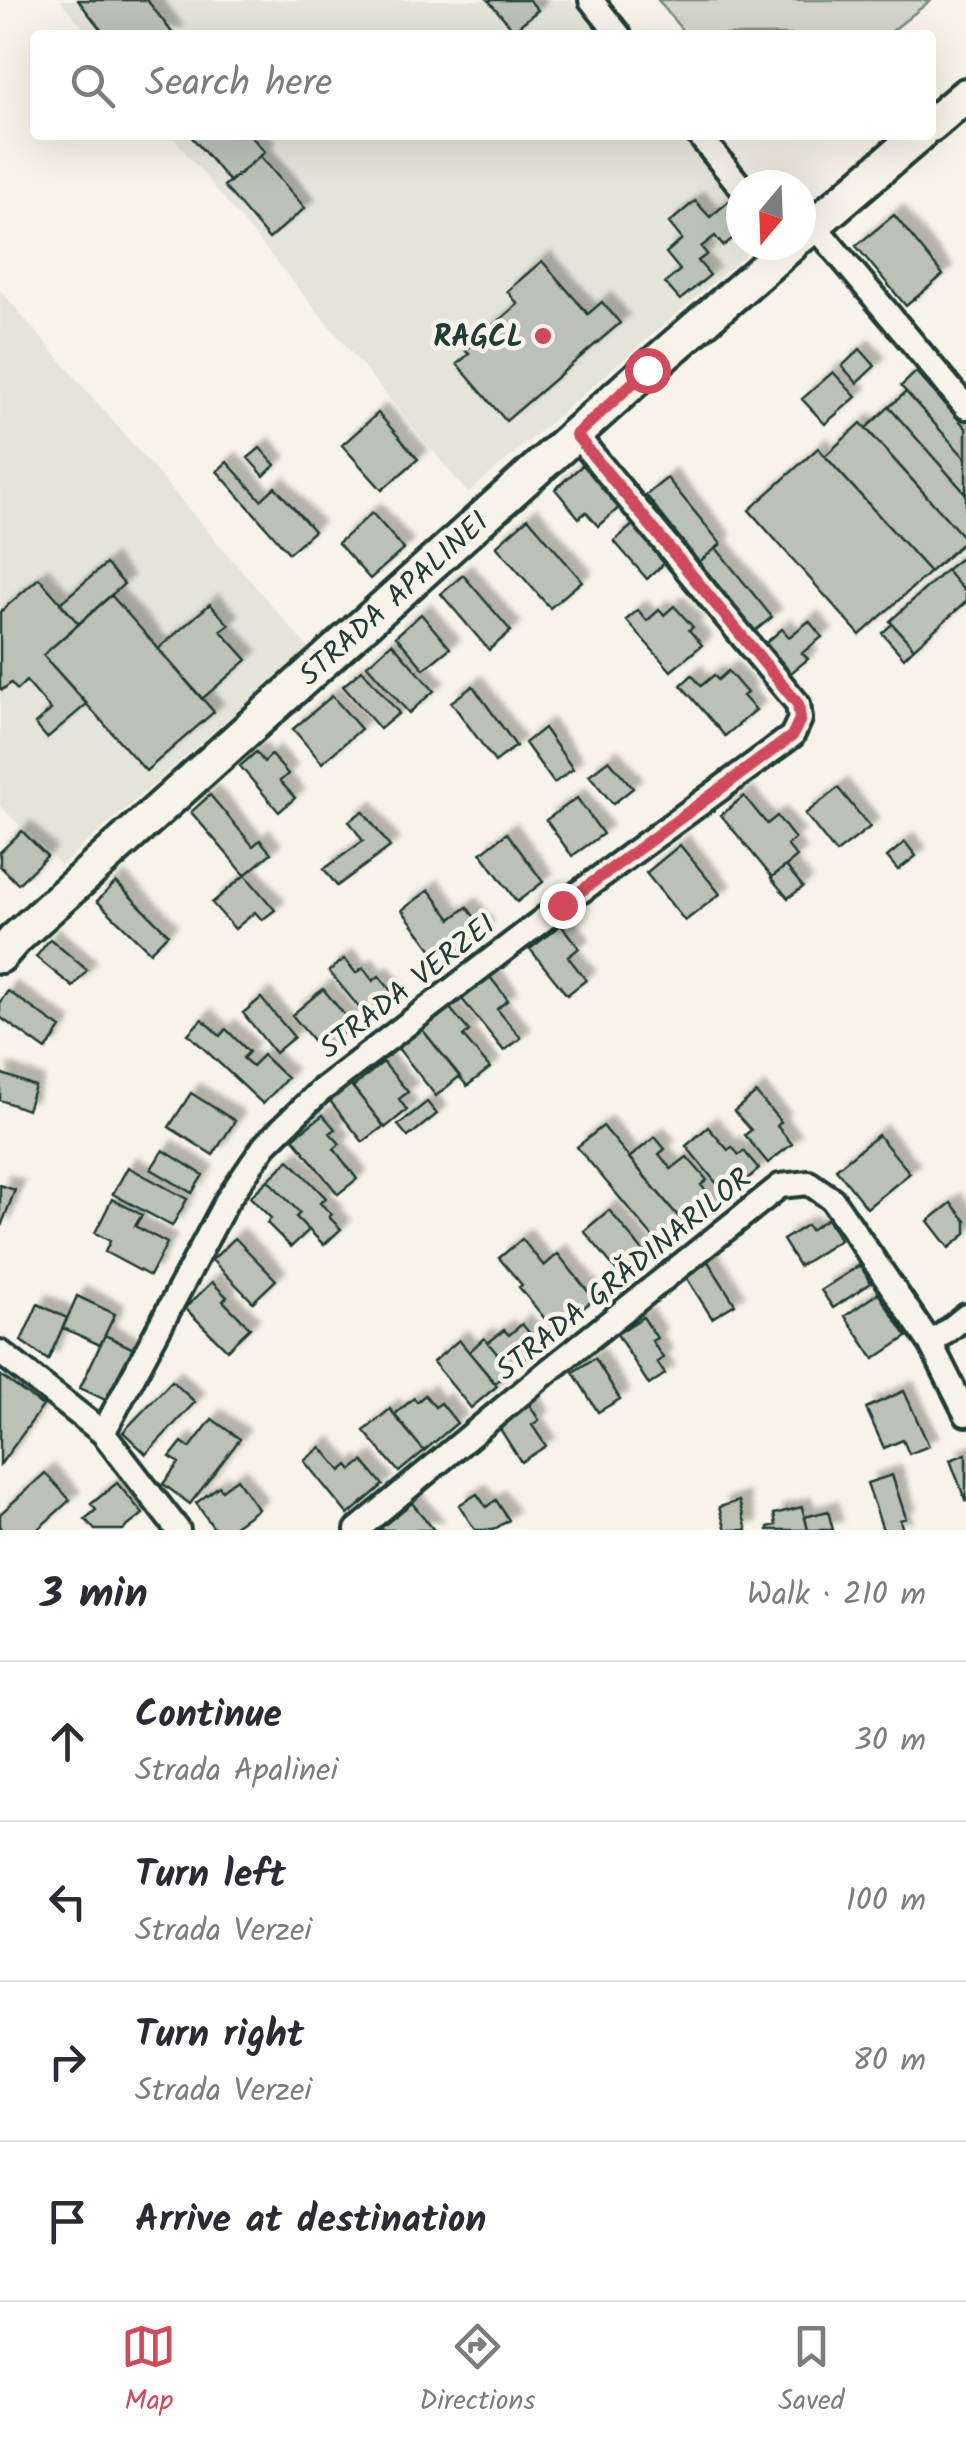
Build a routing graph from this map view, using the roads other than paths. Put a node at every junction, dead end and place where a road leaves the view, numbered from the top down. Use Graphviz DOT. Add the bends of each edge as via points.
graph roads {
  1 [pos="591,0"];
  2 [pos="615,30"];
  3 [pos="966,95"];
  4 [pos="936,121"];
  5 [pos="703,140"];
  6 [pos="913,140"];
  7 [pos="727,170"];
  8 [pos="816,223"];
  9 [pos="773,260"];
  10 [pos="816,260"];
  11 [pos="966,407"];
  12 [pos="576,435"];
  13 [pos="0,956"];
  14 [pos="966,1316"];
  15 [pos="931,1344"];
  16 [pos="0,1352"];
  17 [pos="966,1414"];
  18 [pos="103,1433"];
  19 [pos="178,1530"];
  20 [pos="358,1530"];
  1 -- 2 [label="street"];
  3 -- 4 [label="street"];
  5 -- 7 [label="street"];
  6 -- 8 [label="street, STRADA APALINEI"];
  9 -- 12 [label="street, STRADA APALINEI"];
  10 -- 11 [label="street"];
  12 -- 13 [label="street, STRADA APALINEI"];
  12 -- 18 [label="street, STRADA VERZEI" via="798,704 792,736 319,1092 265,1146 226,1202"];
  14 -- 15 [label="street"];
  15 -- 17 [label="street, STRADA GRĂDINARILOR"];
  15 -- 20 [label="street, STRADA GRĂDINARILOR" via="832,1198 809,1183 780,1186"];
  16 -- 18 [label="street"];
  18 -- 19 [label="street"];
}
